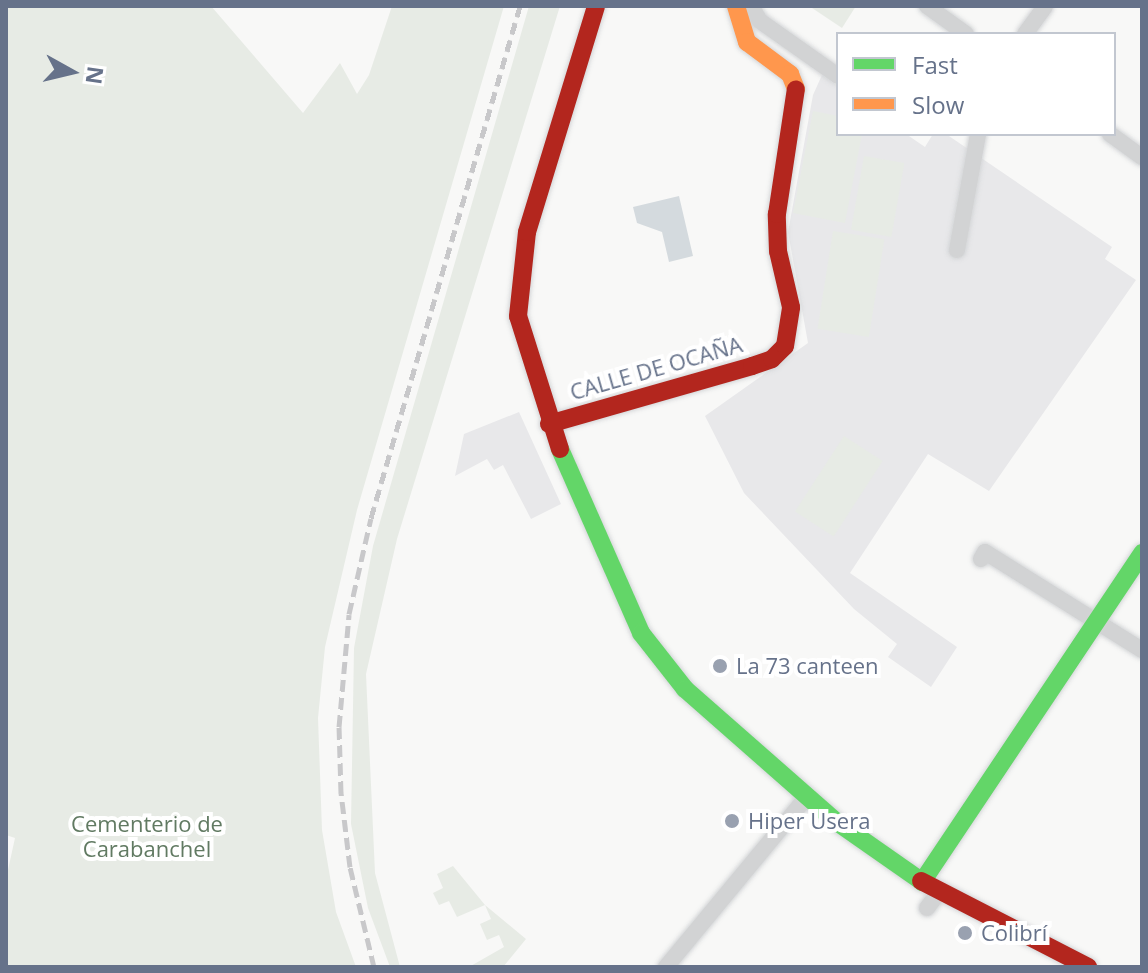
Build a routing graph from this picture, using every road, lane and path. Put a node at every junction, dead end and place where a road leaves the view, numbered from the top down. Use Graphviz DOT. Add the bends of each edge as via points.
graph roads {
  1 [pos="596,6"];
  2 [pos="736,6"];
  3 [pos="751,6"];
  4 [pos="927,6"];
  5 [pos="1045,6"];
  6 [pos="963,32"];
  7 [pos="1026,32"];
  8 [pos="836,75"];
  9 [pos="978,136"];
  10 [pos="1113,136"];
  11 [pos="1142,157"];
  12 [pos="957,250"];
  13 [pos="549,424"];
  14 [pos="1142,553"];
  15 [pos="981,559"];
  16 [pos="1097,621"];
  17 [pos="1142,650"];
  18 [pos="806,798"];
  19 [pos="922,882"];
  20 [pos="940,891"];
  21 [pos="927,908"];
  22 [pos="666,967"];
  23 [pos="1088,967"];
  1 -- 13 [label="street, CALLE DE OCAÑA" via="526,246 518,316"];
  2 -- 13 [label="street, CALLE DE OCAÑA" via="747,42 790,74 796,86 777,214 778,251 791,307 785,346 772,359 752,366"];
  3 -- 8 [label="street" via="760,21"];
  4 -- 6 [label="street"];
  5 -- 7 [label="street"];
  9 -- 12 [label="street"];
  10 -- 11 [label="street"];
  13 -- 18 [label="street, CALLE DE OCAÑA" via="641,633 685,689"];
  14 -- 16 [label="street"];
  15 -- 16 [label="street" via="985,552"];
  16 -- 17 [label="street"];
  16 -- 19 [label="street"];
  18 -- 19 [label="street, CALLE DE OCAÑA"];
  18 -- 22 [label="street"];
  19 -- 20 [label="street, CALLE DE OCAÑA"];
  20 -- 21 [label="street"];
  20 -- 23 [label="street, CALLE DE OCAÑA"];
}
